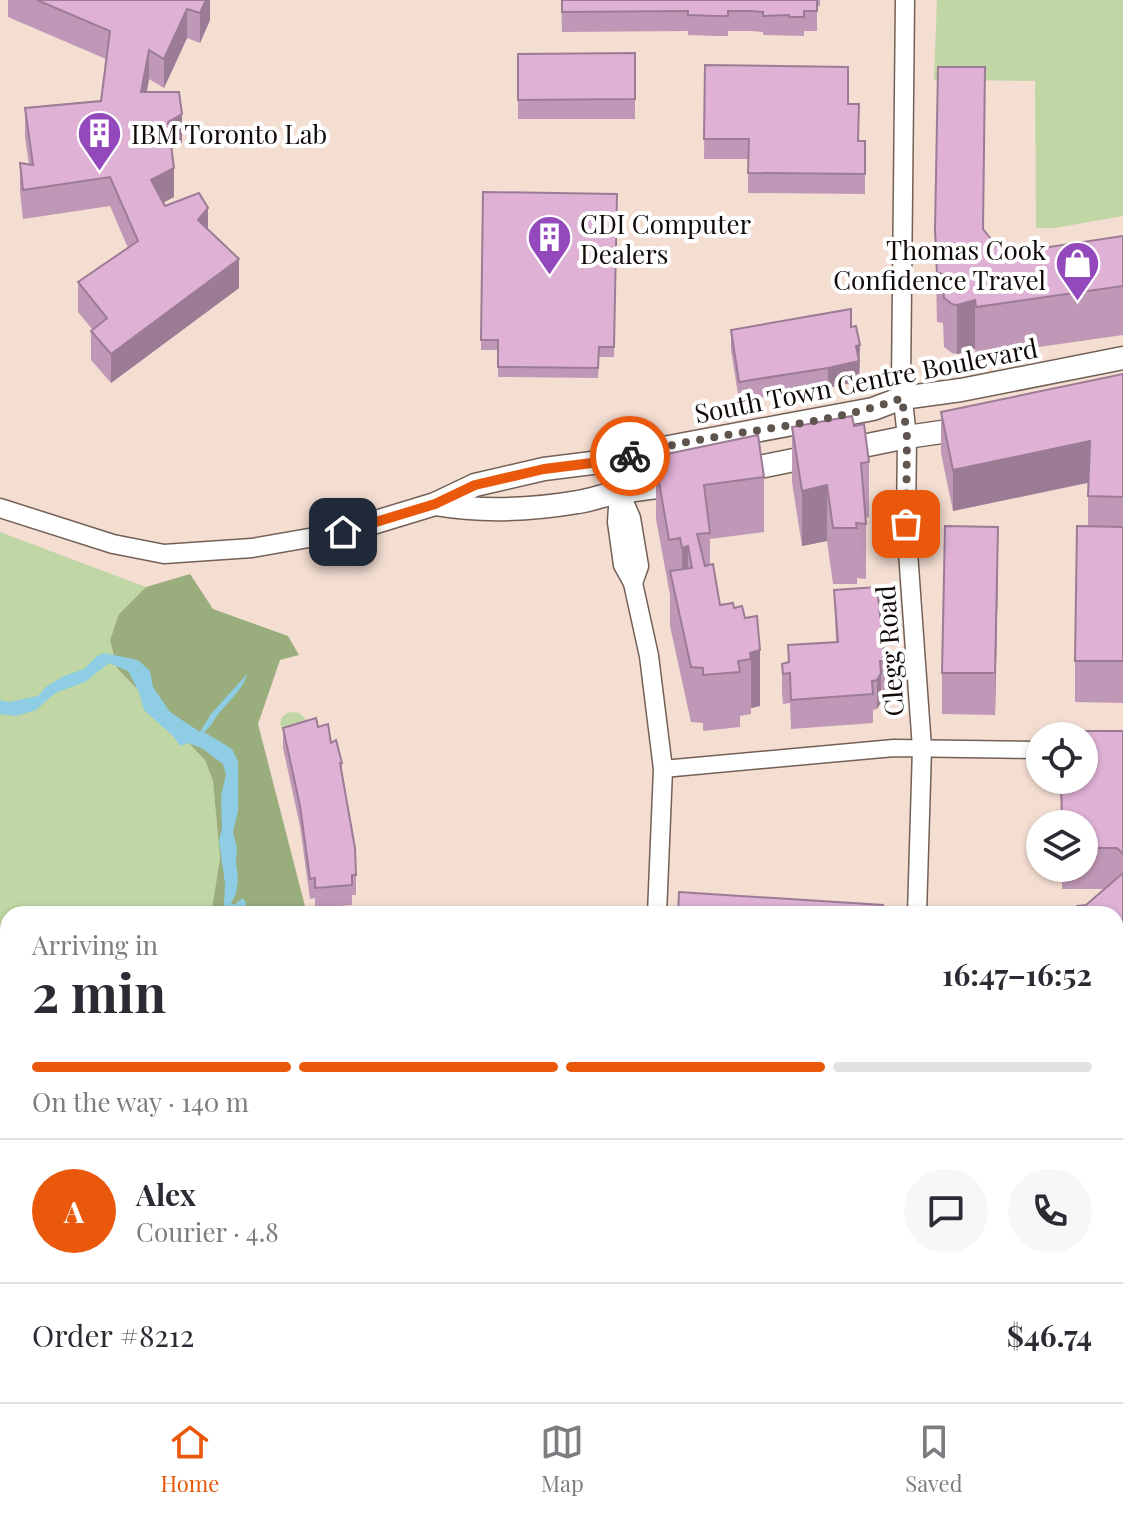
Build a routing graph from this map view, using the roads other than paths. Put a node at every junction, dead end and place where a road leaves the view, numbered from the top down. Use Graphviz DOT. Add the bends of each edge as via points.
graph roads {
  1 [pos="905,0"];
  2 [pos="1123,358"];
  3 [pos="902,398"];
  4 [pos="988,426"];
  5 [pos="907,437"];
  6 [pos="616,460"];
  7 [pos="506,478"];
  8 [pos="619,492"];
  9 [pos="435,504"];
  10 [pos="0,508"];
  11 [pos="513,508"];
  12 [pos="343,532"];
  13 [pos="922,748"];
  14 [pos="1026,750"];
  15 [pos="663,769"];
  16 [pos="657,906"];
  17 [pos="917,906"];
  1 -- 3 [label="street, Clegg Road"];
  2 -- 3 [label="main road, South Town Centre Boulevard"];
  3 -- 5 [label="street, Clegg Road"];
  3 -- 6 [label="main road, South Town Centre Boulevard" via="873,409"];
  4 -- 5 [label="main road"];
  5 -- 8 [label="main road"];
  5 -- 13 [label="street, Clegg Road" via="906,524"];
  6 -- 7 [label="main road, South Town Centre Boulevard"];
  6 -- 8 [label="main road"];
  7 -- 9 [label="main road, South Town Centre Boulevard" via="475,485"];
  7 -- 11 [label="main road"];
  8 -- 11 [label="main road" via="580,502"];
  8 -- 15 [label="street" via="623,565 633,583 649,656"];
  9 -- 11 [label="main road"];
  9 -- 12 [label="main road, South Town Centre Boulevard"];
  10 -- 12 [label="street" via="113,544 164,554 252,548"];
  13 -- 14 [label="street"];
  13 -- 15 [label="street"];
  13 -- 17 [label="street, Clegg Road"];
  15 -- 16 [label="street"];
}
